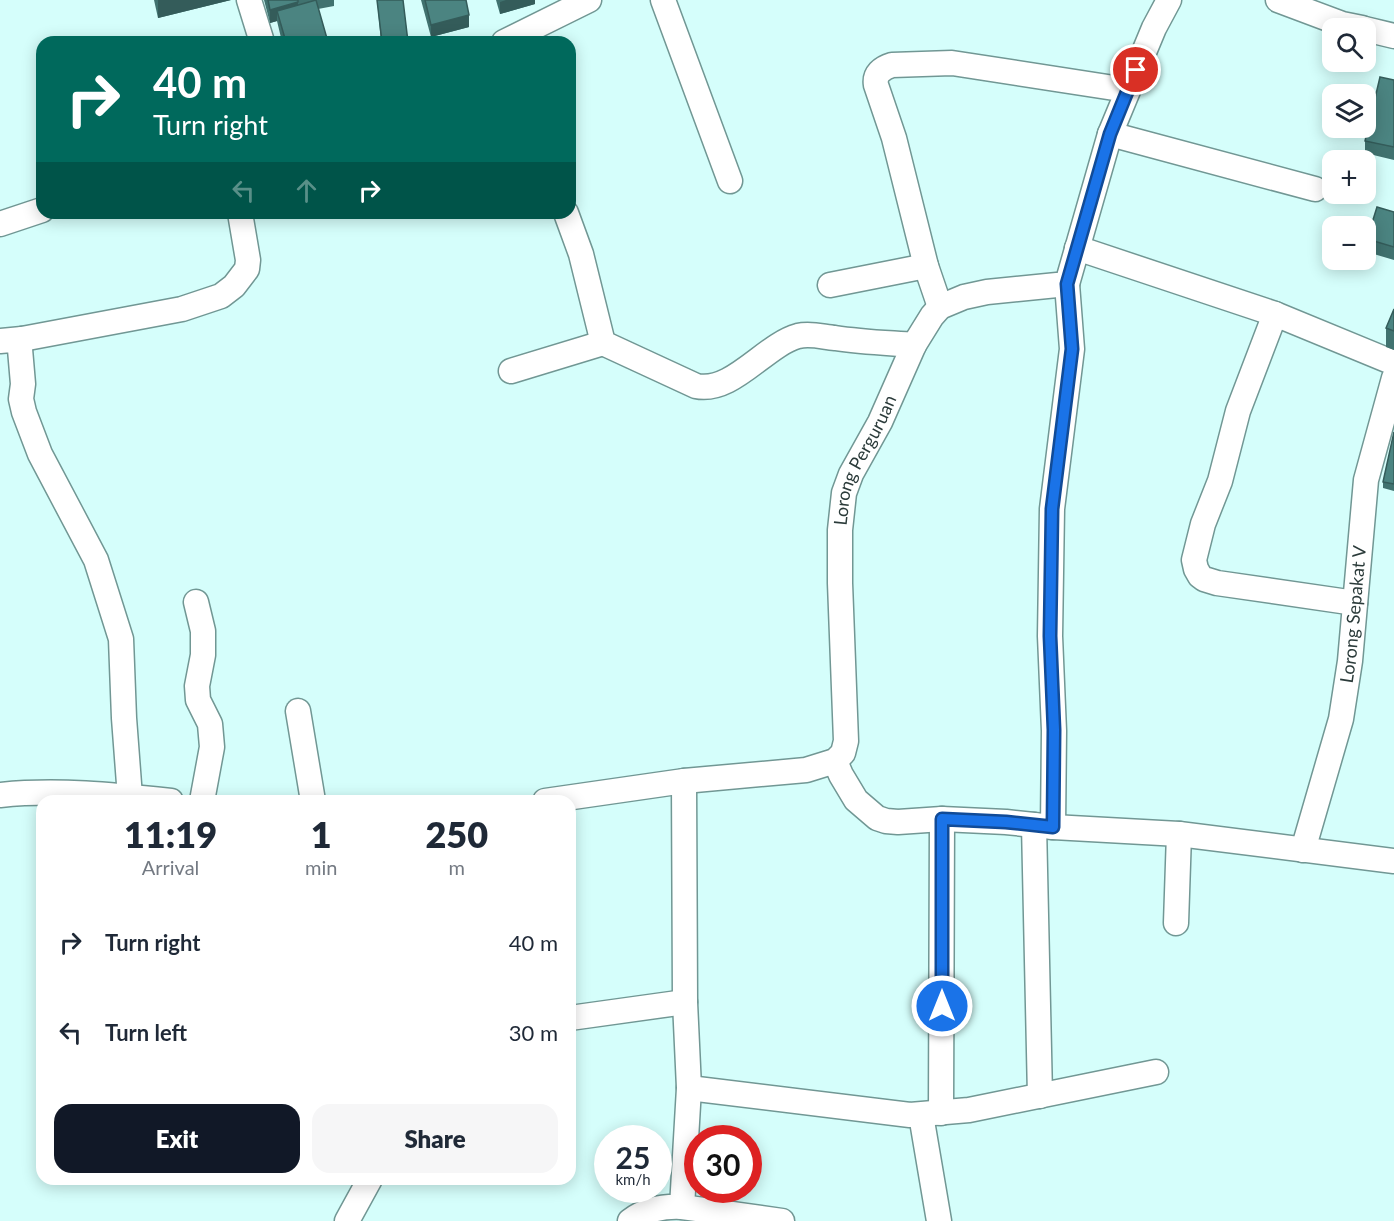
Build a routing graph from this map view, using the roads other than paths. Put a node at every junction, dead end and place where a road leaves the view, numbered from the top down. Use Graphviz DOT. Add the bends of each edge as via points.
graph roads {
  1 [pos="249,0"];
  2 [pos="589,0"];
  3 [pos="663,0"];
  4 [pos="1168,0"];
  5 [pos="1278,0"];
  6 [pos="1326,18"];
  7 [pos="1376,32"];
  8 [pos="260,36"];
  9 [pos="516,36"];
  10 [pos="1394,36"];
  11 [pos="1127,90"];
  12 [pos="1110,134"];
  13 [pos="730,181"];
  14 [pos="1315,189"];
  15 [pos="36,212"];
  16 [pos="241,219"];
  17 [pos="568,219"];
  18 [pos="0,224"];
  19 [pos="1077,248"];
  20 [pos="926,266"];
  21 [pos="1067,284"];
  22 [pos="830,285"];
  23 [pos="940,308"];
  24 [pos="1275,314"];
  25 [pos="11,340"];
  26 [pos="603,343"];
  27 [pos="914,345"];
  28 [pos="1394,363"];
  29 [pos="511,371"];
  30 [pos="1394,378"];
  31 [pos="195,602"];
  32 [pos="1355,603"];
  33 [pos="298,711"];
  34 [pos="835,761"];
  35 [pos="684,781"];
  36 [pos="0,795"];
  37 [pos="105,795"];
  38 [pos="130,795"];
  39 [pos="203,795"];
  40 [pos="312,795"];
  41 [pos="576,797"];
  42 [pos="942,819"];
  43 [pos="1043,826"];
  44 [pos="1179,834"];
  45 [pos="1303,850"];
  46 [pos="1394,861"];
  47 [pos="1176,923"];
  48 [pos="685,1002"];
  49 [pos="576,1017"];
  50 [pos="1156,1072"];
  51 [pos="689,1088"];
  52 [pos="1040,1096"];
  53 [pos="931,1114"];
  54 [pos="367,1185"];
  55 [pos="682,1207"];
  56 [pos="347,1221"];
  57 [pos="630,1221"];
  58 [pos="782,1221"];
  59 [pos="939,1221"];
  1 -- 8 [label="street"];
  2 -- 9 [label="street"];
  3 -- 13 [label="street"];
  4 -- 11 [label="street"];
  5 -- 6 [label="street"];
  7 -- 10 [label="street"];
  11 -- 12 [label="street"];
  11 -- 20 [label="street" via="952,63 892,65 878,73 875,80"];
  12 -- 14 [label="street"];
  12 -- 19 [label="street"];
  15 -- 18 [label="street"];
  16 -- 25 [label="street" via="247,269 221,296 182,309"];
  17 -- 26 [label="street"];
  19 -- 21 [label="street"];
  19 -- 24 [label="street"];
  20 -- 22 [label="street"];
  20 -- 23 [label="street"];
  21 -- 23 [label="street" via="976,294"];
  21 -- 43 [label="street" via="1072,349 1052,509 1050,636 1054,730"];
  23 -- 27 [label="street, Lorong Perguruan"];
  24 -- 28 [label="street"];
  24 -- 32 [label="street" via="1238,411 1194,565 1204,579 1217,584"];
  25 -- 38 [label="street" via="20,349 24,412 40,454 96,560 121,639"];
  26 -- 27 [label="street" via="704,388 725,382 798,336"];
  26 -- 29 [label="street"];
  27 -- 34 [label="street, Lorong Perguruan" via="844,493 840,583 846,741 843,753"];
  30 -- 32 [label="street, Lorong Sepakat V" via="1366,480"];
  31 -- 39 [label="street" via="203,632 198,700 210,724 212,747"];
  32 -- 45 [label="street, Lorong Sepakat V" via="1341,719"];
  33 -- 40 [label="street"];
  34 -- 35 [label="street" via="806,770"];
  34 -- 42 [label="street" via="856,800 877,818 898,822"];
  35 -- 41 [label="street"];
  35 -- 48 [label="street"];
  36 -- 37 [label="street"];
  42 -- 43 [label="street"];
  42 -- 53 [label="street"];
  43 -- 44 [label="street"];
  43 -- 52 [label="street"];
  44 -- 45 [label="street"];
  44 -- 47 [label="street"];
  45 -- 46 [label="street"];
  48 -- 49 [label="street"];
  48 -- 51 [label="street"];
  50 -- 52 [label="street"];
  51 -- 53 [label="street" via="910,1115"];
  51 -- 55 [label="street"];
  52 -- 53 [label="street"];
  53 -- 59 [label="street"];
  54 -- 56 [label="street"];
  55 -- 57 [label="street" via="652,1209"];
  55 -- 58 [label="street"];
}
